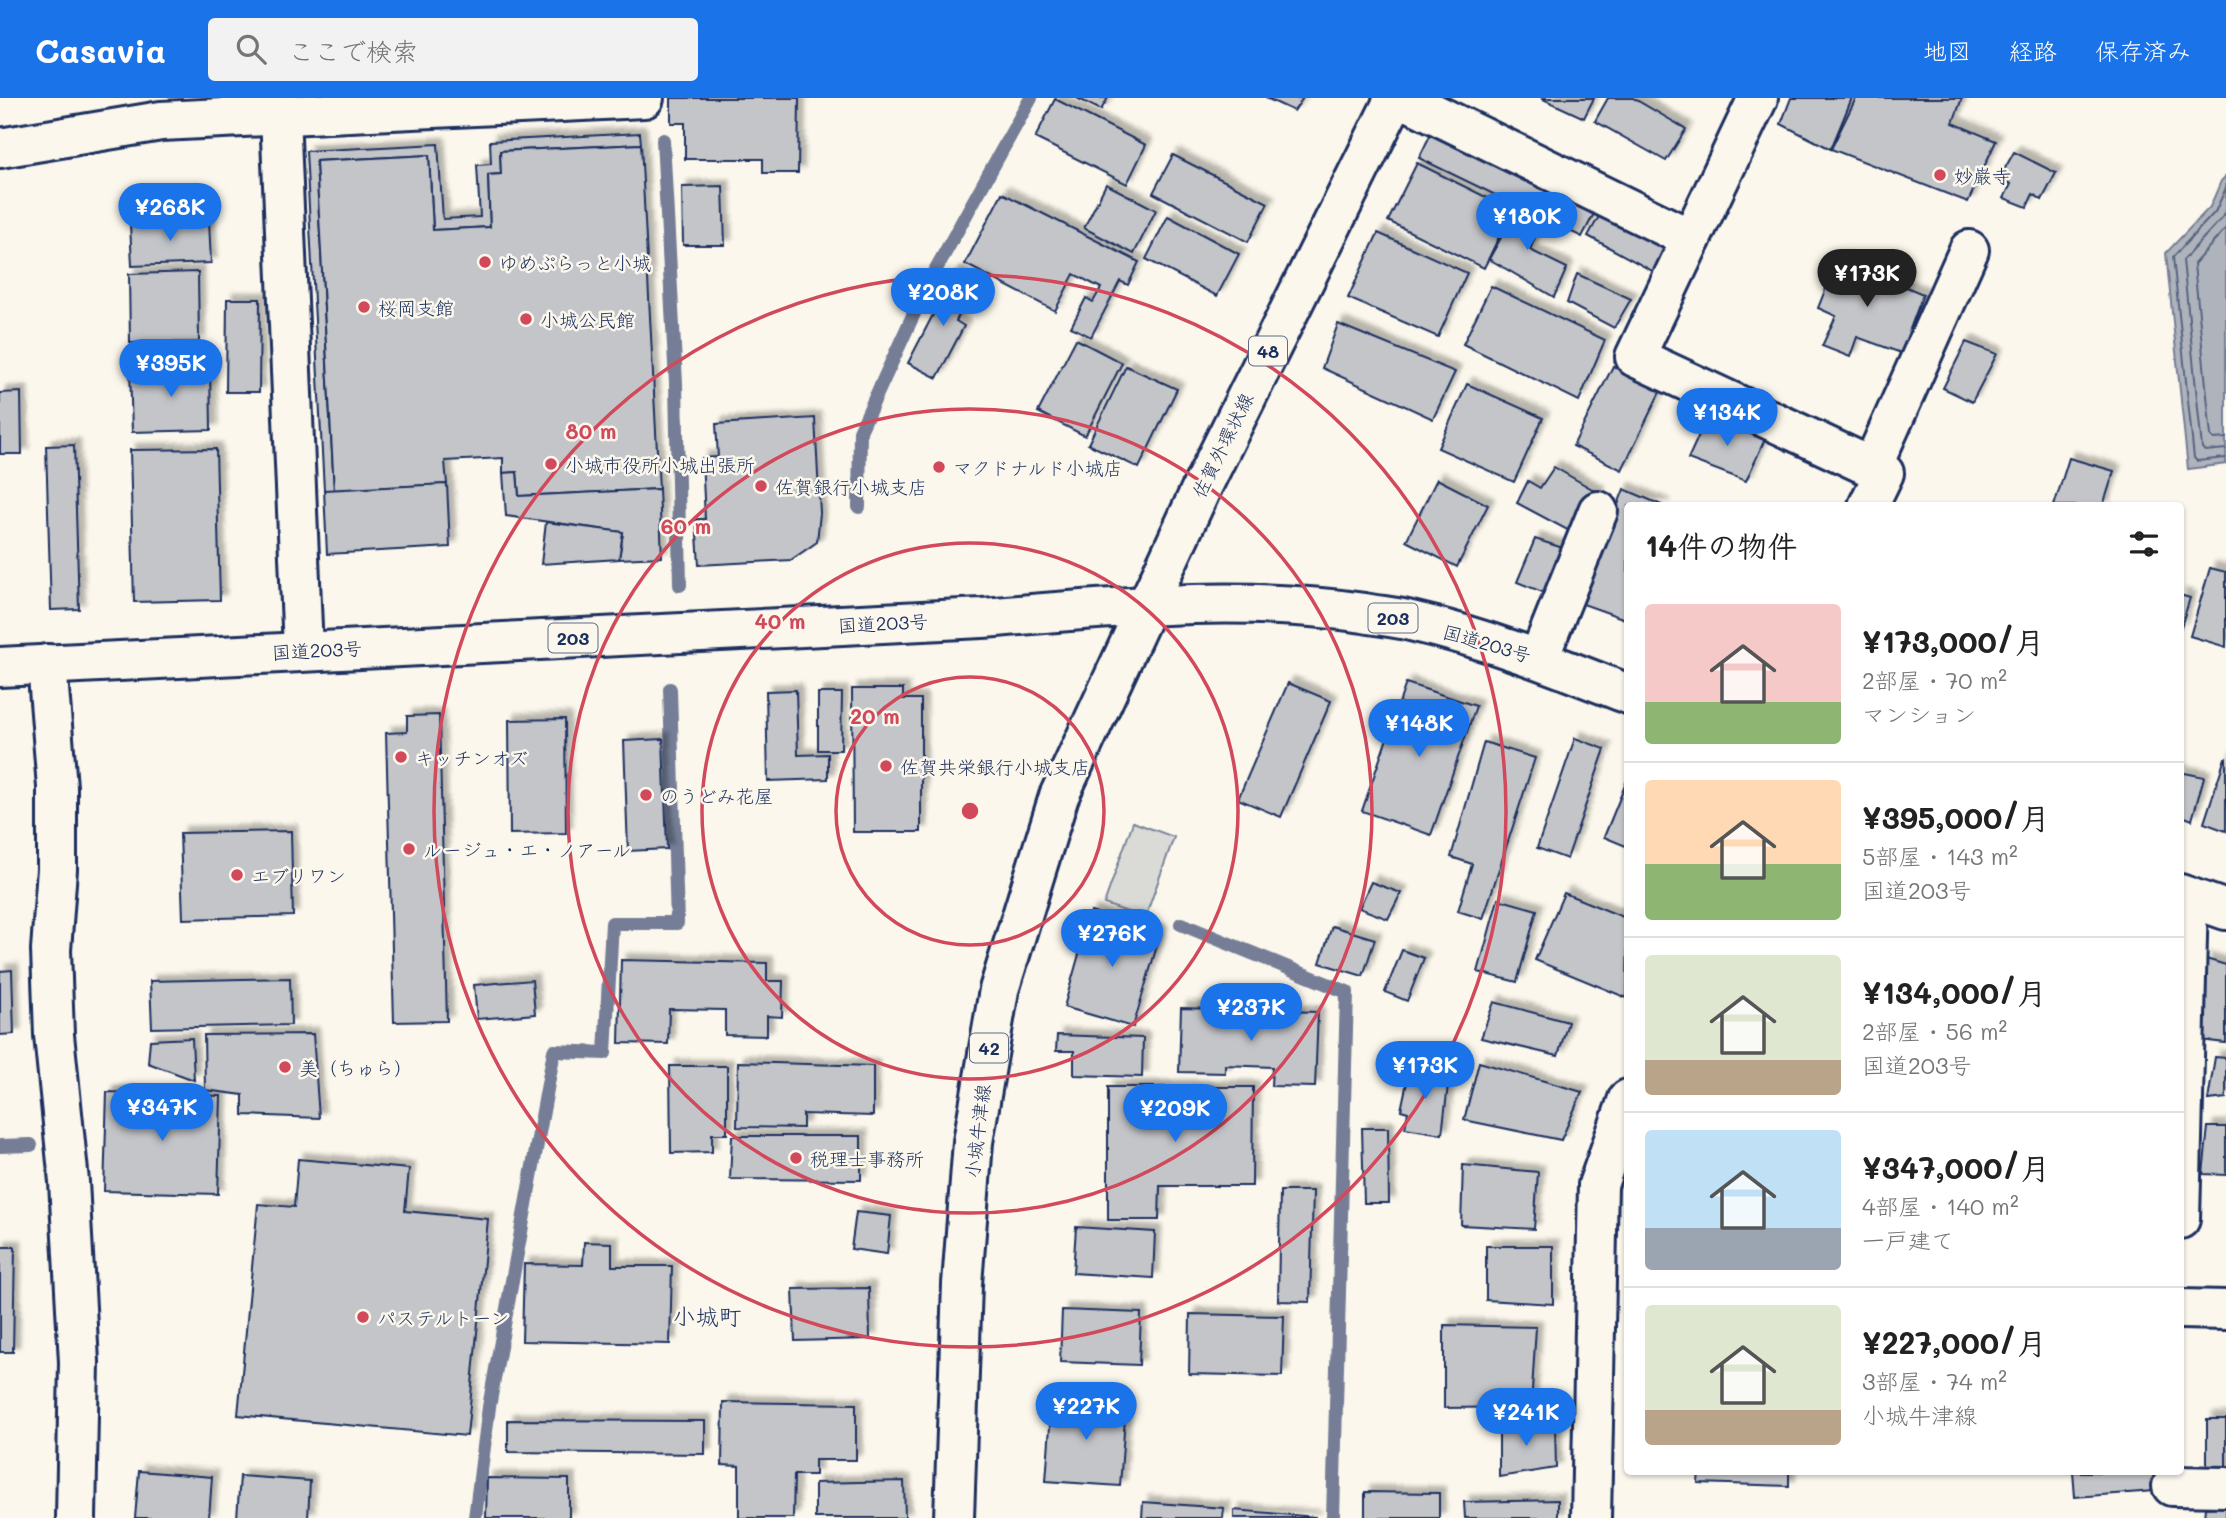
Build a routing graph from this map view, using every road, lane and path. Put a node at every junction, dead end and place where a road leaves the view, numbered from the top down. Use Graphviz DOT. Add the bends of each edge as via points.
graph roads {
  1 [pos="644,98"];
  2 [pos="1395,98"];
  3 [pos="1402,98"];
  4 [pos="1758,98"];
  5 [pos="280,115"];
  6 [pos="0,148"];
  7 [pos="1691,239"];
  8 [pos="1969,250"];
  9 [pos="1872,467"];
  10 [pos="1870,502"];
  11 [pos="1598,511"];
  12 [pos="1146,606"];
  13 [pos="303,650"];
  14 [pos="1539,658"];
  15 [pos="47,664"];
  16 [pos="0,667"];
  17 [pos="1624,692"];
  18 [pos="2184,895"];
  19 [pos="2226,910"];
  20 [pos="1624,1110"];
  21 [pos="2184,1309"];
  22 [pos="2226,1310"];
  23 [pos="2226,1486"];
  24 [pos="2172,1492"];
  25 [pos="76,1518"];
  26 [pos="954,1518"];
  27 [pos="1591,1518"];
  1 -- 5 [label="main road"];
  2 -- 12 [label="main road, 佐賀外環状線 / 48"];
  3 -- 7 [label="main road"];
  4 -- 7 [label="main road"];
  5 -- 6 [label="main road" via="161,121"];
  5 -- 13 [label="main road"];
  7 -- 9 [label="main road" via="1635,358"];
  8 -- 9 [label="main road"];
  9 -- 10 [label="main road" via="1884,472"];
  11 -- 14 [label="main road"];
  12 -- 13 [label="main road, 国道203号 / 203"];
  12 -- 14 [label="main road, 国道203号 / 203" via="1257,603 1336,609 1410,620"];
  12 -- 26 [label="main road, 小城牛津線 / 42" via="1059,796 999,990 973,1142 962,1284"];
  13 -- 15 [label="main road, 国道203号 / 203"];
  14 -- 17 [label="main road, 国道203号 / 203"];
  15 -- 16 [label="main road, 国道203号 / 203"];
  15 -- 25 [label="main road" via="57,787 51,950 54,1035 69,1182 79,1362"];
  18 -- 19 [label="main road"];
  20 -- 27 [label="main road" via="1598,1185"];
  21 -- 22 [label="main road"];
  23 -- 24 [label="main road"];
}
